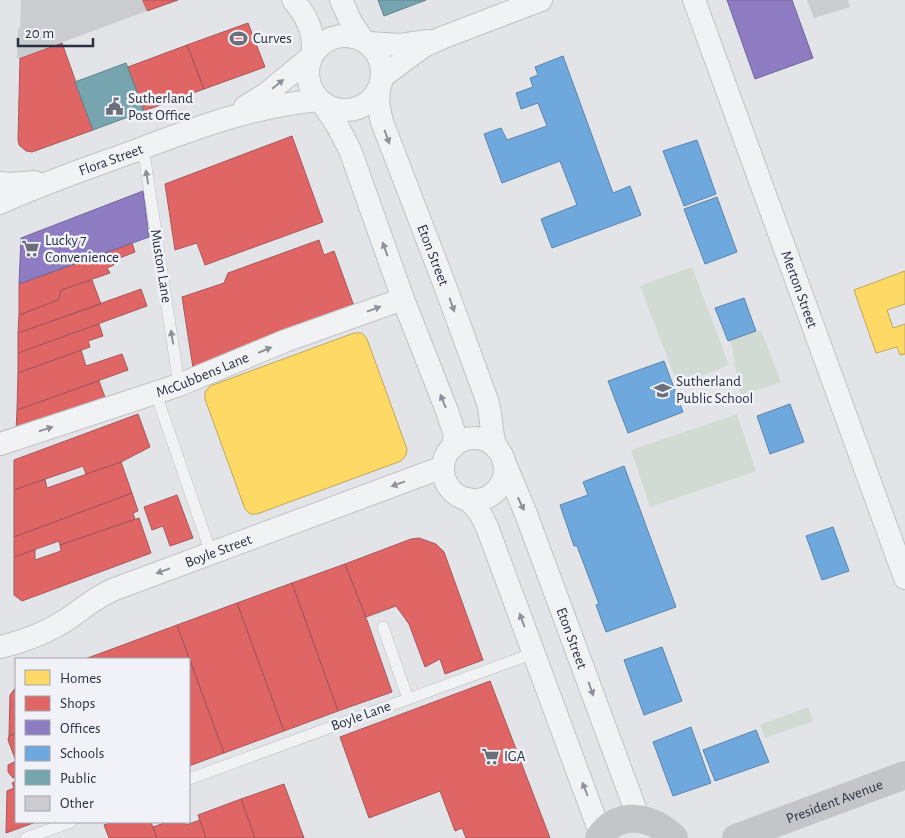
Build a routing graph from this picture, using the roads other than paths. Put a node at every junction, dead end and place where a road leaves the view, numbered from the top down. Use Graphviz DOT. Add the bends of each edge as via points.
graph roads {
  1 [pos="293,0"];
  2 [pos="341,0"];
  3 [pos="542,0"];
  4 [pos="694,0"];
  5 [pos="444,36"];
  6 [pos="366,42"];
  7 [pos="312,55"];
  8 [pos="381,83"];
  9 [pos="320,101"];
  10 [pos="222,119"];
  11 [pos="143,148"];
  12 [pos="65,176"];
  13 [pos="0,183"];
  14 [pos="0,203"];
  15 [pos="403,299"];
  16 [pos="179,385"];
  17 [pos="156,394"];
  18 [pos="0,444"];
  19 [pos="500,454"];
  20 [pos="448,457"];
  21 [pos="468,500"];
  22 [pos="211,553"];
  23 [pos="905,578"];
  24 [pos="383,627"];
  25 [pos="0,647"];
  26 [pos="534,653"];
  27 [pos="408,699"];
  28 [pos="905,776"];
  29 [pos="190,779"];
  30 [pos="639,819"];
  31 [pos="68,823"];
  32 [pos="600,836"];
  33 [pos="26,838"];
  34 [pos="674,838"];
  35 [pos="736,838"];
  1 -- 7 [label="street" via="310,25 314,41"];
  2 -- 6 [label="street" via="351,22"];
  3 -- 5 [label="street"];
  4 -- 23 [label="street, Merton Street"];
  5 -- 6 [label="street" via="400,45"];
  5 -- 8 [label="street" via="414,52"];
  6 -- 7 [label="street" via="349,36 335,37 323,43"];
  6 -- 8 [label="street" via="380,58"];
  7 -- 9 [label="street" via="308,77 311,89"];
  10 -- 7 [label="street, Flora Street, one-way" via="266,94"];
  8 -- 9 [label="street" via="369,102 354,109 337,109"];
  8 -- 19 [label="street, Eton Street, one-way" via="380,111 385,130 485,395 492,438"];
  9 -- 10 [label="street, Flora Street" via="280,105"];
  15 -- 9 [label="street, one-way" via="350,150"];
  10 -- 11 [label="street, Flora Street"];
  11 -- 12 [label="street, Flora Street"];
  16 -- 11 [label="lane, Muston Lane, one-way"];
  12 -- 13 [label="street" via="32,183"];
  12 -- 14 [label="street, Flora Street"];
  16 -- 15 [label="street, McCubbens Lane, one-way" via="285,341"];
  20 -- 15 [label="street, one-way" via="454,440 453,430"];
  16 -- 17 [label="street, McCubbens Lane"];
  18 -- 17 [label="street, McCubbens Lane, one-way"];
  17 -- 22 [label="lane"];
  19 -- 20 [label="street" via="492,444 479,439 465,440"];
  19 -- 21 [label="street" via="504,475 497,490 484,499"];
  19 -- 30 [label="street, Eton Street, one-way" via="526,514"];
  20 -- 21 [label="street" via="446,483 452,491"];
  20 -- 22 [label="street, Boyle Street, one-way"];
  26 -- 21 [label="street, one-way" via="485,522"];
  22 -- 25 [label="street, Boyle Street, one-way" via="106,592 47,631"];
  24 -- 27 [label="lane"];
  26 -- 27 [label="lane, Boyle Lane"];
  32 -- 26 [label="street, one-way"];
  27 -- 29 [label="lane, Boyle Lane"];
  28 -- 35 [label="street, President Avenue"];
  30 -- 32 [label="street" via="618,822"];
  30 -- 34 [label="street" via="665,828"];
  31 -- 33 [label="lane"];
}
